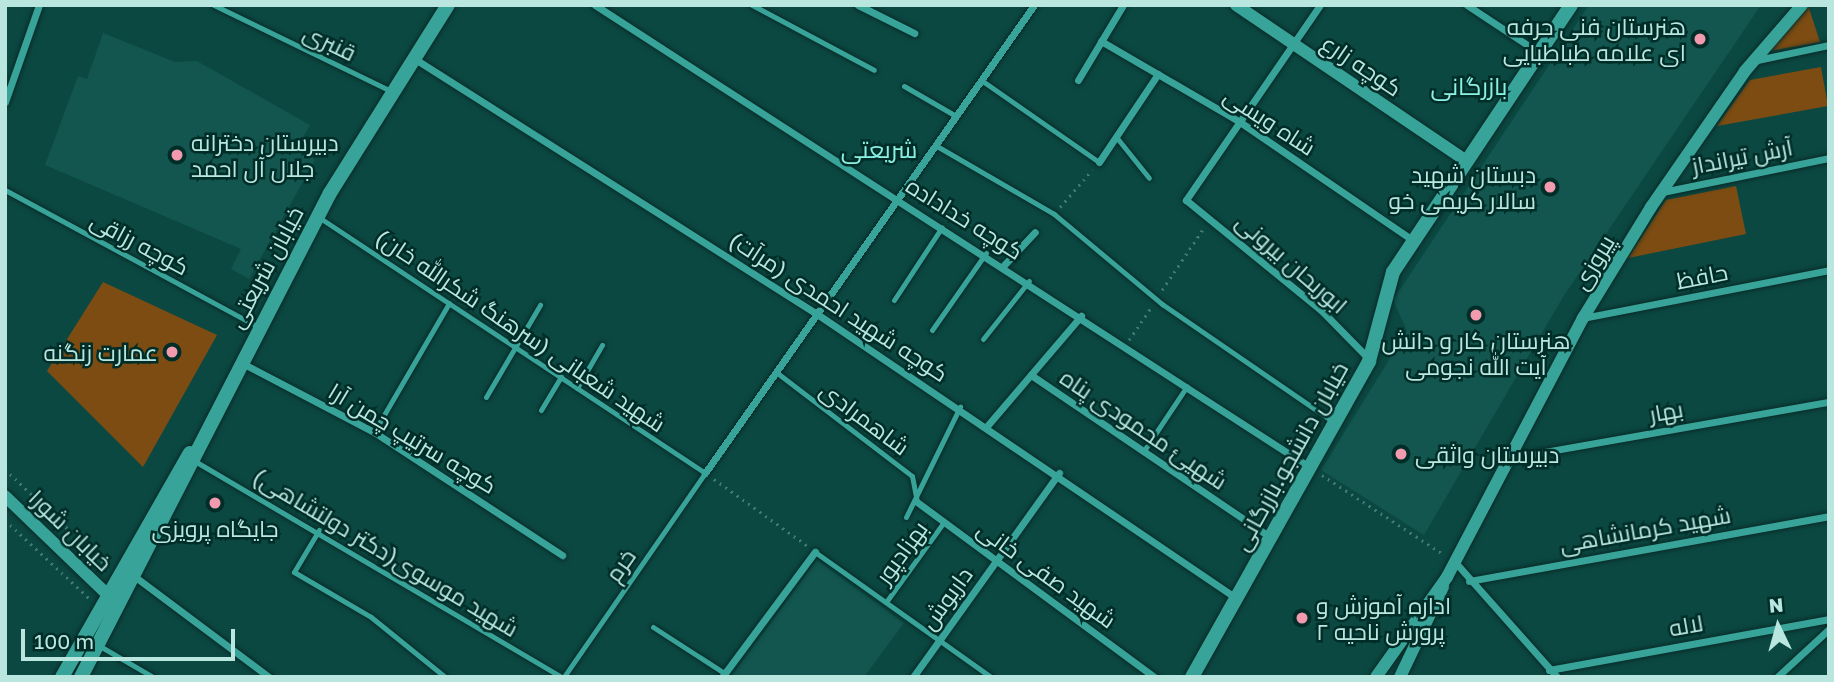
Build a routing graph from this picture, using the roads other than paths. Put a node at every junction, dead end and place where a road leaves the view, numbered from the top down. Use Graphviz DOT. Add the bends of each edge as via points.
graph roads {
  1 [pos="38,5"];
  2 [pos="214,5"];
  3 [pos="448,5"];
  4 [pos="595,5"];
  5 [pos="752,5"];
  6 [pos="775,5"];
  7 [pos="858,5"];
  8 [pos="1034,5"];
  9 [pos="1123,5"];
  10 [pos="1236,5"];
  11 [pos="1320,5"];
  12 [pos="1467,5"];
  13 [pos="1571,5"];
  14 [pos="1802,5"];
  15 [pos="771,13"];
  16 [pos="914,33"];
  17 [pos="1101,41"];
  18 [pos="1293,45"];
  19 [pos="1829,45"];
  20 [pos="1538,52"];
  21 [pos="414,59"];
  22 [pos="1754,60"];
  23 [pos="874,71"];
  24 [pos="1158,74"];
  25 [pos="981,80"];
  26 [pos="1078,80"];
  27 [pos="904,86"];
  28 [pos="393,92"];
  29 [pos="5,102"];
  30 [pos="956,116"];
  31 [pos="1240,122"];
  32 [pos="1116,138"];
  33 [pos="935,145"];
  34 [pos="1829,158"];
  35 [pos="1465,160"];
  36 [pos="1099,162"];
  37 [pos="1149,178"];
  38 [pos="5,190"];
  39 [pos="1662,192"];
  40 [pos="898,199"];
  41 [pos="318,216"];
  42 [pos="943,226"];
  43 [pos="1035,233"];
  44 [pos="1414,241"];
  45 [pos="986,253"];
  46 [pos="1004,265"];
  47 [pos="1829,271"];
  48 [pos="1029,281"];
  49 [pos="894,300"];
  50 [pos="449,303"];
  51 [pos="540,305"];
  52 [pos="817,314"];
  53 [pos="1082,316"];
  54 [pos="1583,318"];
  55 [pos="258,327"];
  56 [pos="932,330"];
  57 [pos="983,339"];
  58 [pos="602,345"];
  59 [pos="517,348"];
  60 [pos="1369,360"];
  61 [pos="239,361"];
  62 [pos="776,372"];
  63 [pos="1031,376"];
  64 [pos="561,377"];
  65 [pos="1187,386"];
  66 [pos="577,388"];
  67 [pos="486,397"];
  68 [pos="1829,402"];
  69 [pos="960,407"];
  70 [pos="541,410"];
  71 [pos="1336,423"];
  72 [pos="987,426"];
  73 [pos="374,432"];
  74 [pos="1143,452"];
  75 [pos="193,453"];
  76 [pos="1510,458"];
  77 [pos="1311,468"];
  78 [pos="705,473"];
  79 [pos="1059,473"];
  80 [pos="5,496"];
  81 [pos="917,502"];
  82 [pos="1829,516"];
  83 [pos="906,517"];
  84 [pos="944,522"];
  85 [pos="319,530"];
  86 [pos="1270,538"];
  87 [pos="815,552"];
  88 [pos="562,555"];
  89 [pos="997,561"];
  90 [pos="1455,562"];
  91 [pos="134,576"];
  92 [pos="1447,577"];
  93 [pos="1469,581"];
  94 [pos="1236,598"];
  95 [pos="103,601"];
  96 [pos="886,602"];
  97 [pos="1829,619"];
  98 [pos="653,627"];
  99 [pos="1829,629"];
  100 [pos="940,640"];
  101 [pos="98,645"];
  102 [pos="1549,670"];
  103 [pos="437,674"];
  104 [pos="723,675"];
  105 [pos="62,677"];
  106 [pos="81,677"];
  107 [pos="153,677"];
  108 [pos="270,677"];
  109 [pos="445,677"];
  110 [pos="563,677"];
  111 [pos="913,677"];
  112 [pos="991,677"];
  113 [pos="1154,677"];
  114 [pos="1192,677"];
  115 [pos="1376,677"];
  116 [pos="1400,677"];
  117 [pos="1557,677"];
  118 [pos="1777,677"];
  1 -- 29 [label="street"];
  2 -- 28 [label="lane, قنبری"];
  3 -- 21 [label="main road, خیابان شریعتی"];
  4 -- 40 [label="street, کوچه خداداده"];
  5 -- 15 [label="lane"];
  6 -- 15 [label="lane"];
  7 -- 16 [label="street"];
  8 -- 25 [label="street"];
  9 -- 17 [label="street"];
  10 -- 18 [label="street, کوچه زارع"];
  11 -- 18 [label="street"];
  12 -- 20 [label="street"];
  13 -- 20 [label="main road, خیابان دانشجو.بازرگانی"];
  14 -- 22 [label="street, پیروزی"];
  15 -- 23 [label="lane"];
  17 -- 24 [label="street, شاه ویسی"];
  17 -- 26 [label="street"];
  18 -- 31 [label="street"];
  18 -- 35 [label="street, کوچه زارع"];
  19 -- 22 [label="street"];
  20 -- 35 [label="main road, خیابان دانشجو.بازرگانی"];
  21 -- 28 [label="main road, خیابان شریعتی"];
  21 -- 52 [label="street, کوچه شهید احمدی (مرآت)"];
  22 -- 39 [label="street, پیروزی"];
  24 -- 31 [label="street, شاه ویسی"];
  24 -- 32 [label="street"];
  25 -- 30 [label="street"];
  25 -- 36 [label="lane"];
  27 -- 30 [label="lane"];
  28 -- 41 [label="main road, خیابان شریعتی"];
  30 -- 33 [label="street"];
  31 -- 44 [label="street, شاه ویسی"];
  31 -- 60 [label="street, ابوریحان بیرونی" via="1186,200 1321,310"];
  32 -- 36 [label="street"];
  32 -- 37 [label="lane"];
  33 -- 40 [label="street"];
  33 -- 71 [label="lane" via="1054,214 1156,299"];
  34 -- 39 [label="street, آرش تیرانداز"];
  35 -- 44 [label="main road, خیابان دانشجو.بازرگانی"];
  38 -- 55 [label="lane, کوچه رزاقی"];
  39 -- 54 [label="street, پیروزی"];
  40 -- 42 [label="street, کوچه خداداده"];
  40 -- 52 [label="street"];
  41 -- 50 [label="lane, شهید شعبانی (سرهنگ شکرالله خان)"];
  41 -- 55 [label="main road, خیابان شریعتی"];
  42 -- 45 [label="street, کوچه خداداده"];
  42 -- 49 [label="lane"];
  43 -- 46 [label="street"];
  44 -- 60 [label="main road, خیابان دانشجو.بازرگانی" via="1376,318"];
  45 -- 46 [label="street, کوچه خداداده"];
  45 -- 56 [label="lane"];
  46 -- 48 [label="street, کوچه خداداده"];
  47 -- 54 [label="street, حافظ"];
  48 -- 53 [label="street, کوچه خداداده"];
  48 -- 57 [label="lane"];
  50 -- 59 [label="lane, شهید شعبانی (سرهنگ شکرالله خان)"];
  50 -- 73 [label="lane"];
  51 -- 59 [label="lane"];
  52 -- 62 [label="street"];
  52 -- 69 [label="street, کوچه شهید احمدی (مرآت)"];
  53 -- 63 [label="street"];
  53 -- 65 [label="street, کوچه خداداده"];
  54 -- 76 [label="street, پیروزی"];
  55 -- 61 [label="main road, خیابان شریعتی"];
  58 -- 66 [label="lane"];
  59 -- 64 [label="lane, شهید شعبانی (سرهنگ شکرالله خان)"];
  59 -- 67 [label="lane"];
  60 -- 71 [label="main road, خیابان دانشجو.بازرگانی"];
  61 -- 73 [label="street, کوچه سرتیپ چمن آرا"];
  61 -- 75 [label="main road, خیابان شریعتی"];
  62 -- 78 [label="street"];
  62 -- 81 [label="lane, شاهمرادی" via="912,476"];
  63 -- 72 [label="street"];
  63 -- 74 [label="street, شهیئ محمودی پناه"];
  64 -- 66 [label="lane, شهید شعبانی (سرهنگ شکرالله خان)"];
  64 -- 70 [label="lane"];
  65 -- 74 [label="lane"];
  65 -- 77 [label="street, کوچه خداداده"];
  66 -- 78 [label="lane, شهید شعبانی (سرهنگ شکرالله خان)"];
  68 -- 76 [label="street, بهار"];
  69 -- 72 [label="street, کوچه شهید احمدی (مرآت)"];
  69 -- 81 [label="lane"];
  71 -- 77 [label="main road, خیابان دانشجو.بازرگانی"];
  72 -- 79 [label="street, کوچه شهید احمدی (مرآت)"];
  73 -- 88 [label="street, کوچه سرتیپ چمن آرا"];
  74 -- 86 [label="street, شهیئ محمودی پناه"];
  75 -- 85 [label="lane, شهید موسوی(دکتر دولتشاهی)"];
  75 -- 91 [label="main road, خیابان شریعتی"];
  75 -- 95 [label="main road, خیابان شریعتی"];
  76 -- 90 [label="street, پیروزی"];
  77 -- 86 [label="main road, خیابان دانشجو.بازرگانی"];
  78 -- 110 [label="lane, خرم"];
  79 -- 89 [label="street, داریوش"];
  79 -- 94 [label="street, کوچه شهید احمدی (مرآت)"];
  80 -- 95 [label="street, خیابان شورا"];
  81 -- 83 [label="lane"];
  81 -- 84 [label="street, شهید صفی خانی"];
  82 -- 93 [label="street, شهید کرمانشاهی"];
  84 -- 89 [label="street, شهید صفی خانی"];
  84 -- 96 [label="lane, بهزادپور"];
  85 -- 103 [label="lane" via="294,572 371,617"];
  85 -- 110 [label="lane, شهید موسوی(دکتر دولتشاهی)"];
  86 -- 94 [label="main road, خیابان دانشجو.بازرگانی"];
  87 -- 96 [label="lane"];
  87 -- 104 [label="street"];
  89 -- 100 [label="street, داریوش"];
  89 -- 113 [label="street, شهید صفی خانی"];
  90 -- 92 [label="street, پیروزی"];
  90 -- 93 [label="street"];
  91 -- 101 [label="main road, خیابان شریعتی"];
  91 -- 108 [label="street"];
  92 -- 115 [label="street"];
  92 -- 116 [label="street" via="1434,616"];
  93 -- 102 [label="street"];
  94 -- 114 [label="main road, خیابان دانشجو.بازرگانی"];
  95 -- 105 [label="main road, خیابان شریعتی"];
  96 -- 100 [label="lane"];
  97 -- 102 [label="street, لاله"];
  98 -- 104 [label="lane"];
  99 -- 118 [label="street"];
  100 -- 111 [label="street, داریوش"];
  100 -- 112 [label="lane"];
  101 -- 106 [label="main road, خیابان شریعتی"];
  101 -- 107 [label="lane"];
  102 -- 117 [label="street"];
  103 -- 109 [label="lane"];
}
